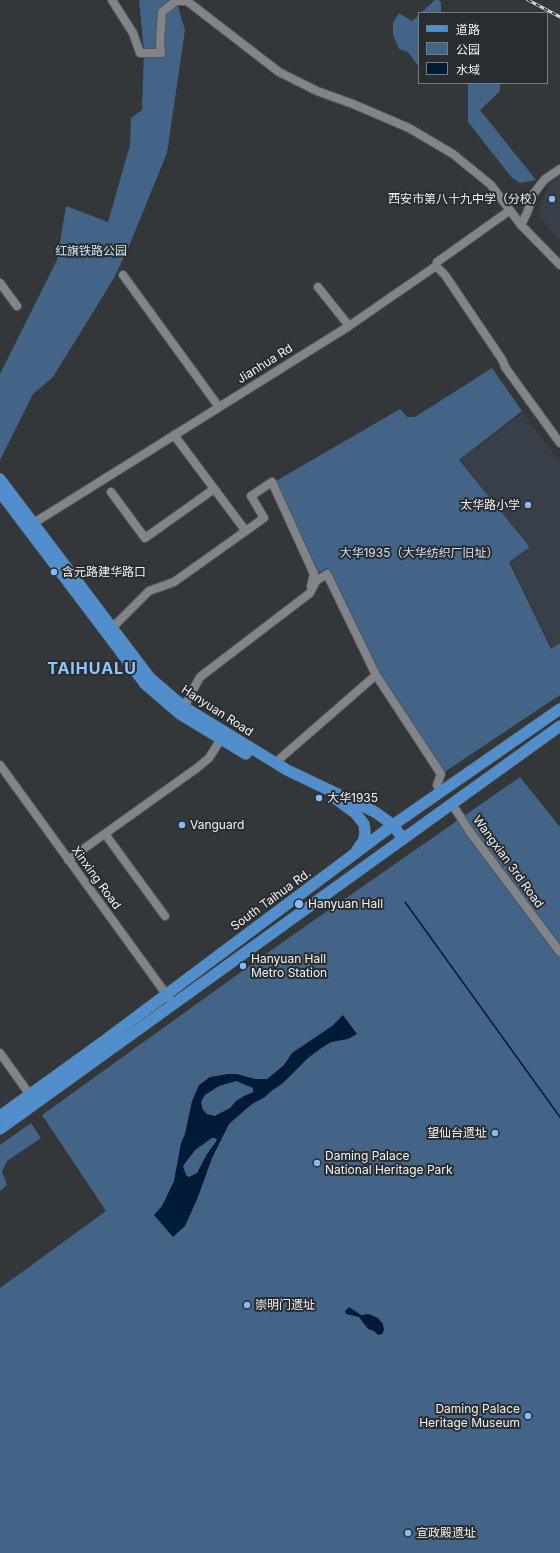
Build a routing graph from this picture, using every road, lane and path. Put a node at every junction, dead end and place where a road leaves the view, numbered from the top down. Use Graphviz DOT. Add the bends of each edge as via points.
graph roads {
  1 [pos="112,0"];
  2 [pos="560,169"];
  3 [pos="509,211"];
  4 [pos="521,224"];
  5 [pos="560,265"];
  6 [pos="436,266"];
  7 [pos="123,275"];
  8 [pos="0,283"];
  9 [pos="318,287"];
  10 [pos="17,306"];
  11 [pos="349,326"];
  12 [pos="218,407"];
  13 [pos="174,434"];
  14 [pos="560,443"];
  15 [pos="0,479"];
  16 [pos="214,489"];
  17 [pos="0,492"];
  18 [pos="111,492"];
  19 [pos="30,525"];
  20 [pos="245,530"];
  21 [pos="310,593"];
  22 [pos="112,628"];
  23 [pos="376,675"];
  24 [pos="184,707"];
  25 [pos="560,709"];
  26 [pos="560,726"];
  27 [pos="220,739"];
  28 [pos="275,763"];
  29 [pos="0,765"];
  30 [pos="441,792"];
  31 [pos="336,799"];
  32 [pos="452,804"];
  33 [pos="391,827"];
  34 [pos="105,834"];
  35 [pos="401,841"];
  36 [pos="353,856"];
  37 [pos="68,860"];
  38 [pos="165,916"];
  39 [pos="560,952"];
  40 [pos="166,994"];
  41 [pos="174,1005"];
  42 [pos="0,1053"];
  43 [pos="30,1095"];
  44 [pos="0,1116"];
  45 [pos="0,1129"];
  1 -- 3 [label="street" via="134,33 140,53 161,53 162,12 176,1 187,1 280,72 317,91 409,128 453,154 491,186"];
  2 -- 4 [label="street" via="545,179 534,193 528,213"];
  3 -- 4 [label="street"];
  3 -- 6 [label="street, Jianhua Rd" via="437,262"];
  4 -- 5 [label="street"];
  6 -- 11 [label="street, Jianhua Rd"];
  6 -- 14 [label="street" via="445,275 505,367"];
  7 -- 12 [label="street"];
  8 -- 10 [label="street"];
  9 -- 11 [label="street"];
  11 -- 12 [label="street, Jianhua Rd"];
  12 -- 13 [label="street, Jianhua Rd"];
  13 -- 16 [label="street"];
  13 -- 19 [label="street, Jianhua Rd"];
  15 -- 19 [label="main road, Hanyuan Road"];
  16 -- 18 [label="street" via="144,538"];
  16 -- 20 [label="street"];
  17 -- 19 [label="main road, Hanyuan Road"];
  19 -- 22 [label="main road, Hanyuan Road"];
  19 -- 27 [label="main road, Hanyuan Road" via="145,684 180,714"];
  20 -- 21 [label="street" via="264,518 251,496 272,482 314,574"];
  20 -- 22 [label="street" via="174,582 149,591"];
  21 -- 23 [label="street" via="316,581 327,574"];
  21 -- 24 [label="street" via="200,677"];
  22 -- 24 [label="main road, Hanyuan Road" via="150,678"];
  23 -- 28 [label="street"];
  23 -- 30 [label="street" via="441,774 437,785"];
  24 -- 28 [label="main road, Hanyuan Road"];
  25 -- 30 [label="main road, South Taihua Rd."];
  26 -- 32 [label="main road"];
  27 -- 31 [label="main road, Hanyuan Road"];
  27 -- 34 [label="street" via="209,758"];
  28 -- 33 [label="main road, Hanyuan Road" via="375,812"];
  29 -- 37 [label="street, Xinxing Road"];
  30 -- 33 [label="main road, South Taihua Rd."];
  31 -- 33 [label="main road, Hanyuan Road"];
  31 -- 36 [label="main road" via="355,813 364,824 364,840"];
  32 -- 35 [label="main road"];
  32 -- 39 [label="street, Wangxian 3rd Road"];
  33 -- 35 [label="main road, Hanyuan Road"];
  33 -- 36 [label="main road, South Taihua Rd."];
  34 -- 37 [label="street"];
  34 -- 38 [label="street"];
  35 -- 41 [label="main road"];
  36 -- 40 [label="main road, South Taihua Rd."];
  37 -- 40 [label="street, Xinxing Road"];
  40 -- 41 [label="street, Xinxing Road"];
  40 -- 43 [label="main road, South Taihua Rd."];
  41 -- 45 [label="main road"];
  42 -- 43 [label="street"];
  43 -- 44 [label="main road, South Taihua Rd."];
}
